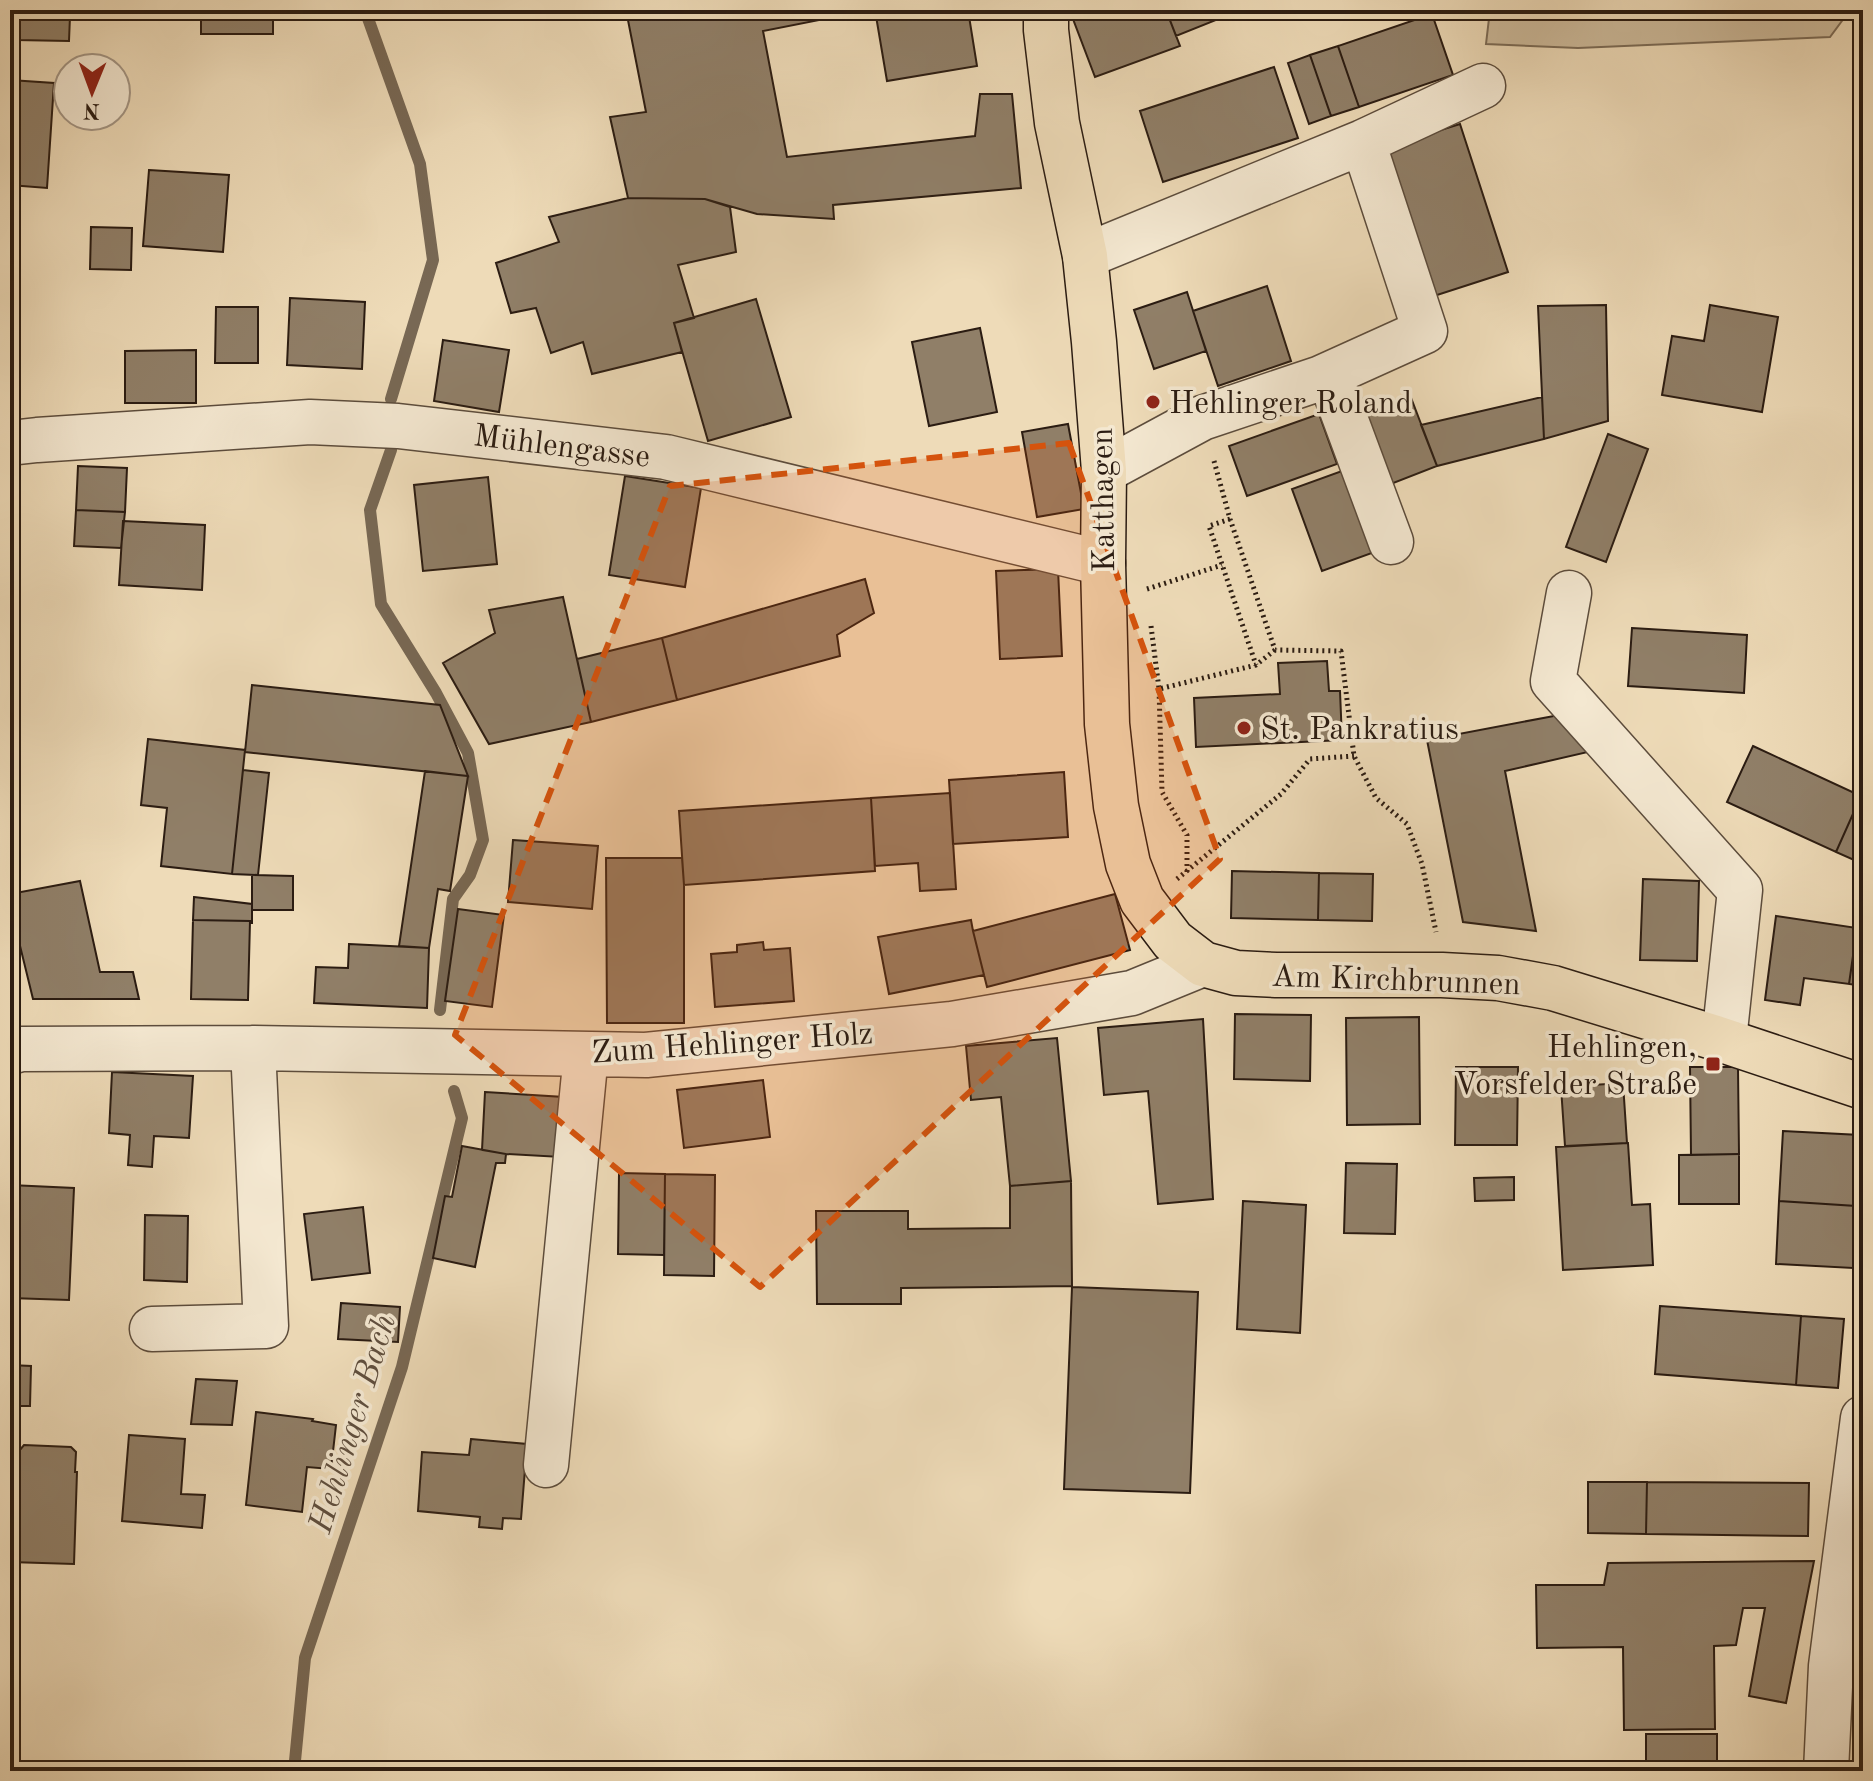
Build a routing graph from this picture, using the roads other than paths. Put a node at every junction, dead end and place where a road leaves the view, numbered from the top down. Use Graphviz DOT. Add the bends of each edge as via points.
graph roads {
  1 [pos="1046,10"];
  2 [pos="1483,86"];
  3 [pos="1363,142"];
  4 [pos="1085,256"];
  5 [pos="1325,377"];
  6 [pos="10,443"];
  7 [pos="1104,471"];
  8 [pos="1391,542"];
  9 [pos="1103,563"];
  10 [pos="1569,593"];
  11 [pos="1203,964"];
  12 [pos="1724,1040"];
  13 [pos="14,1041"];
  14 [pos="253,1048"];
  15 [pos="586,1054"];
  16 [pos="1863,1087"];
  17 [pos="152,1329"];
  18 [pos="1863,1418"];
  19 [pos="546,1465"];
  20 [pos="1826,1771"];
  1 -- 4 [label="main road, Katthagen" via="1057,123"];
  2 -- 3 [label="street"];
  3 -- 4 [label="street"];
  3 -- 5 [label="street" via="1425,331"];
  4 -- 7 [label="main road, Katthagen"];
  5 -- 7 [label="street" via="1202,418"];
  5 -- 8 [label="street"];
  6 -- 9 [label="street, Mühlengasse" via="310,422 398,426 666,457"];
  7 -- 9 [label="main road, Katthagen"];
  9 -- 11 [label="main road, Katthagen" via="1107,724 1128,864 1142,900 1165,931"];
  10 -- 12 [label="street" via="1553,681 1740,890"];
  11 -- 12 [label="main road, Am Kirchbrunnen" via="1276,975 1498,978 1553,988"];
  11 -- 15 [label="street, Zum Hehlinger Holz" via="1132,993 952,1024 646,1055"];
  12 -- 16 [label="main road, Am Kirchbrunnen"];
  13 -- 14 [label="street, Zum Hehlinger Holz"];
  14 -- 15 [label="street, Zum Hehlinger Holz"];
  14 -- 17 [label="street" via="266,1326"];
  15 -- 19 [label="street"];
  18 -- 20 [label="street" via="1831,1666"];
}
